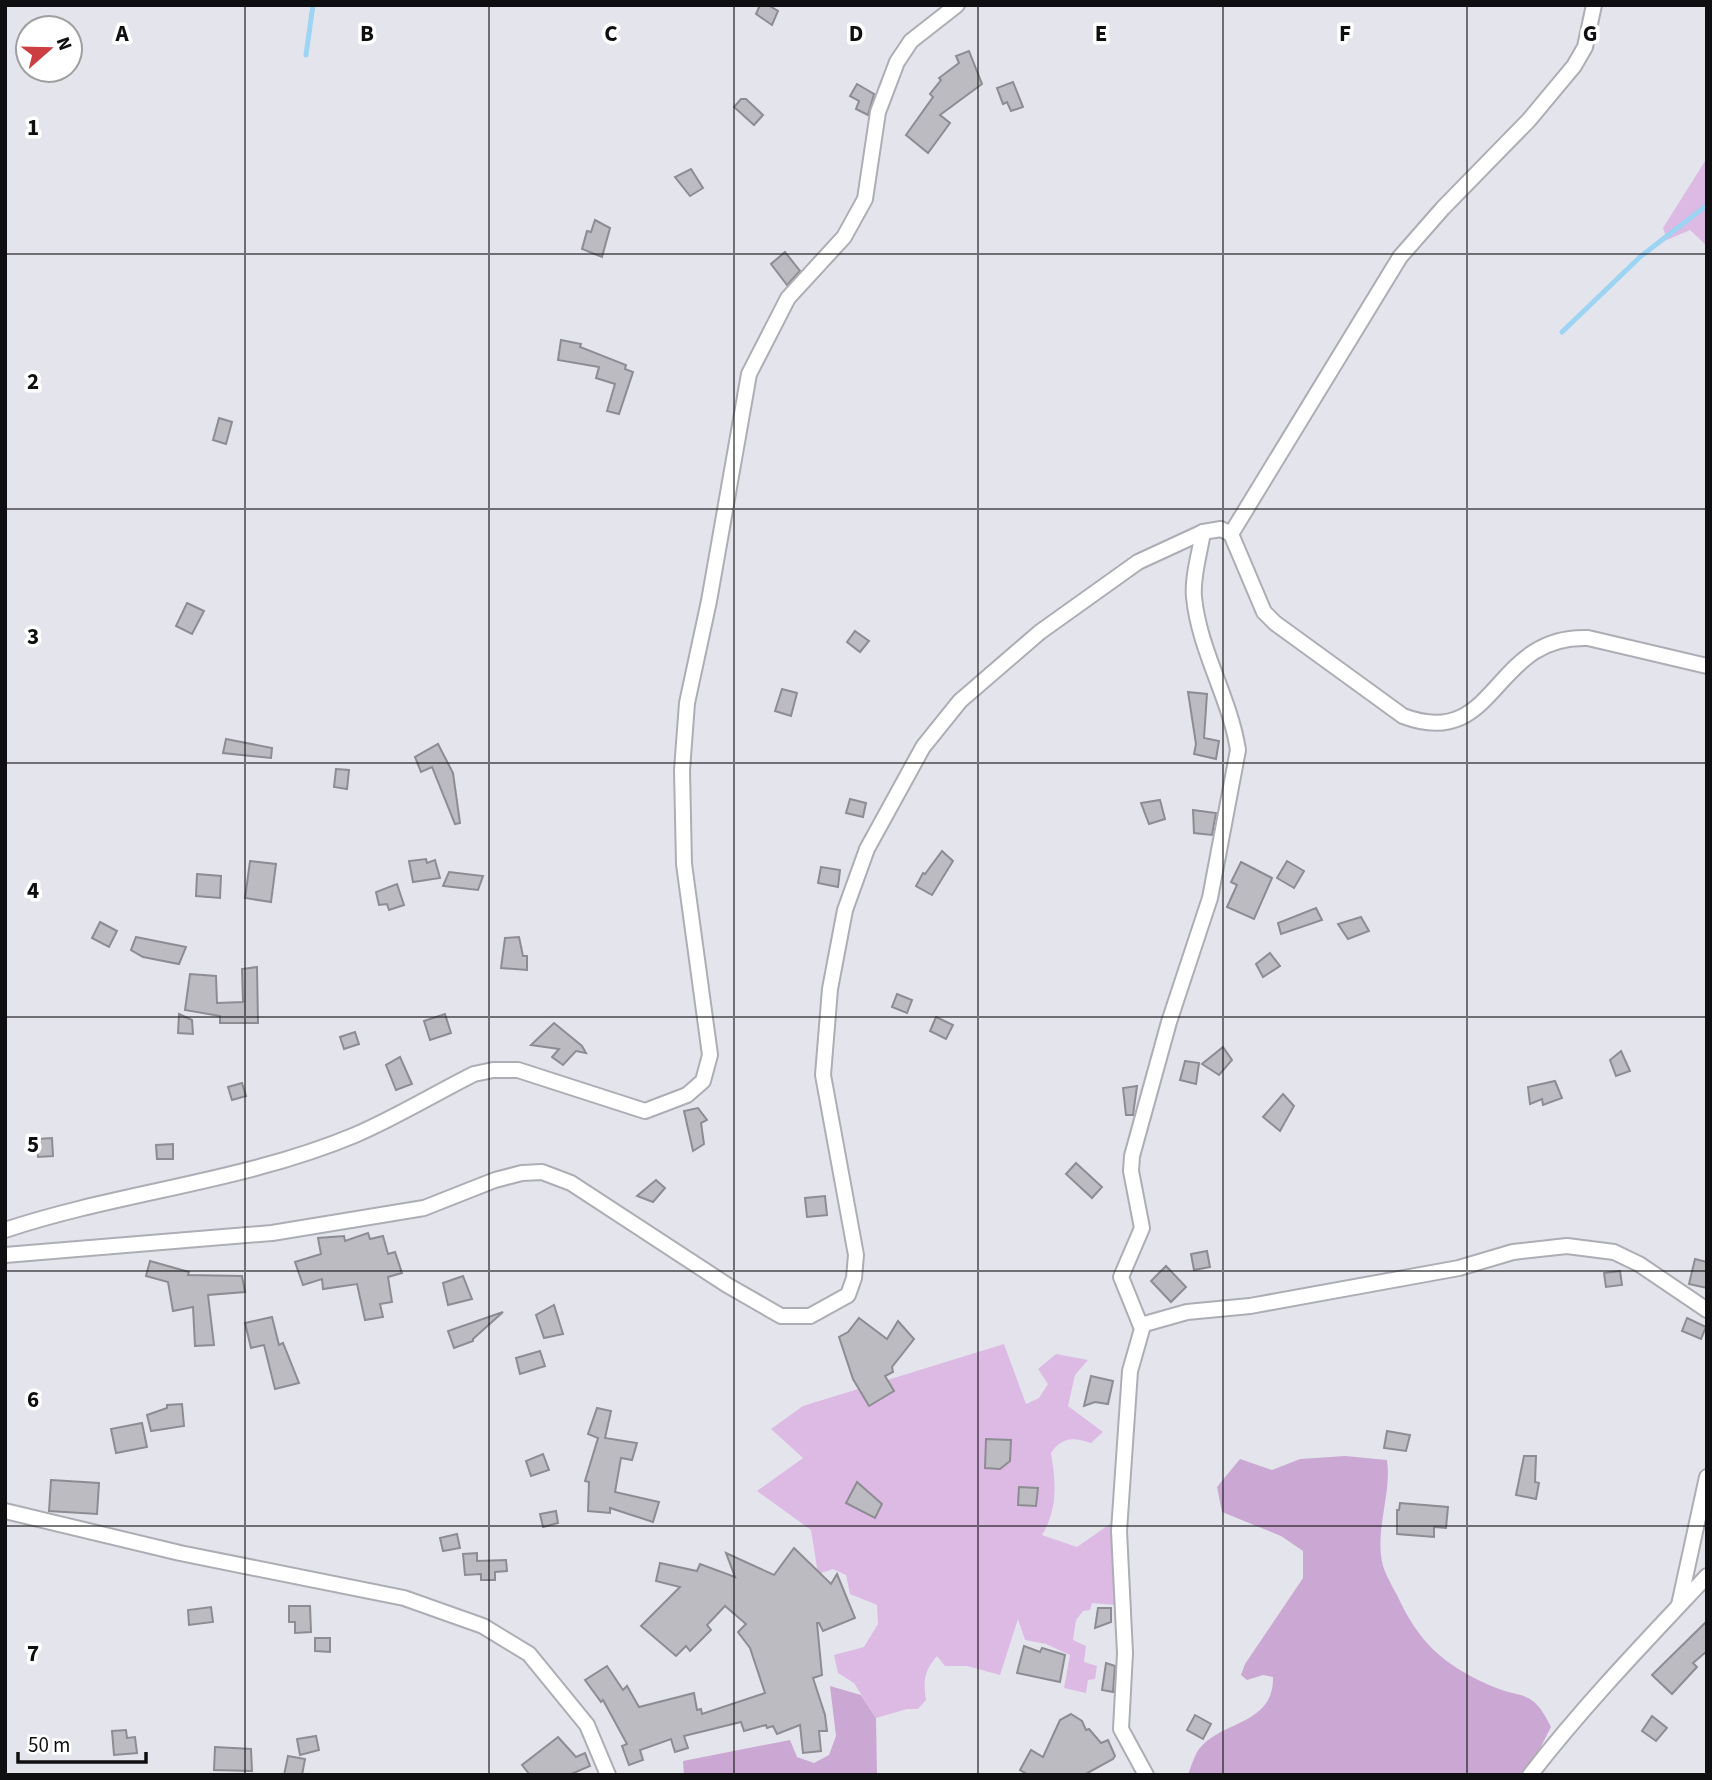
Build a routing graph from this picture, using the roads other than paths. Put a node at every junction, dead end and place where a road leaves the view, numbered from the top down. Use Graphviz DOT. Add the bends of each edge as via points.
graph roads {
  1 [pos="957,5"];
  2 [pos="1594,5"];
  3 [pos="1203,532"];
  4 [pos="1231,534"];
  5 [pos="1707,666"];
  6 [pos="5,1230"];
  7 [pos="5,1255"];
  8 [pos="1707,1310"];
  9 [pos="1141,1325"];
  10 [pos="1707,1477"];
  11 [pos="5,1511"];
  12 [pos="1707,1576"];
  13 [pos="1679,1606"];
  14 [pos="608,1775"];
  15 [pos="1146,1775"];
  16 [pos="1530,1775"];
  1 -- 6 [label="street" via="911,41 897,62 878,112 865,199 844,237 788,298 749,374 687,703 682,770 684,864 710,1055 703,1081 687,1096 645,1111 518,1070 474,1074 355,1135"];
  2 -- 4 [label="street" via="1585,47 1574,66 1400,257"];
  3 -- 4 [label="street"];
  3 -- 7 [label="street" via="1138,562 1040,632 960,701 923,747 866,849 845,910 830,989 823,1075 856,1255 848,1295 828,1308 810,1316 782,1316 571,1183 542,1172 495,1180 425,1208 272,1233"];
  3 -- 9 [label="street" via="1194,595 1238,750 1210,898 1169,1021 1132,1156 1142,1228 1121,1277"];
  4 -- 5 [label="street" via="1264,612 1403,716 1421,723 1449,724 1467,717 1519,660 1542,645 1569,637"];
  8 -- 9 [label="street" via="1614,1252 1567,1246 1513,1252 1459,1268 1250,1306 1187,1312"];
  9 -- 15 [label="street" via="1129,1381 1119,1531 1125,1653 1121,1729"];
  10 -- 13 [label="street"];
  11 -- 14 [label="street" via="180,1553 404,1598 483,1626 529,1654 587,1725"];
  12 -- 13 [label="street"];
  13 -- 16 [label="street" via="1566,1728"];
}
